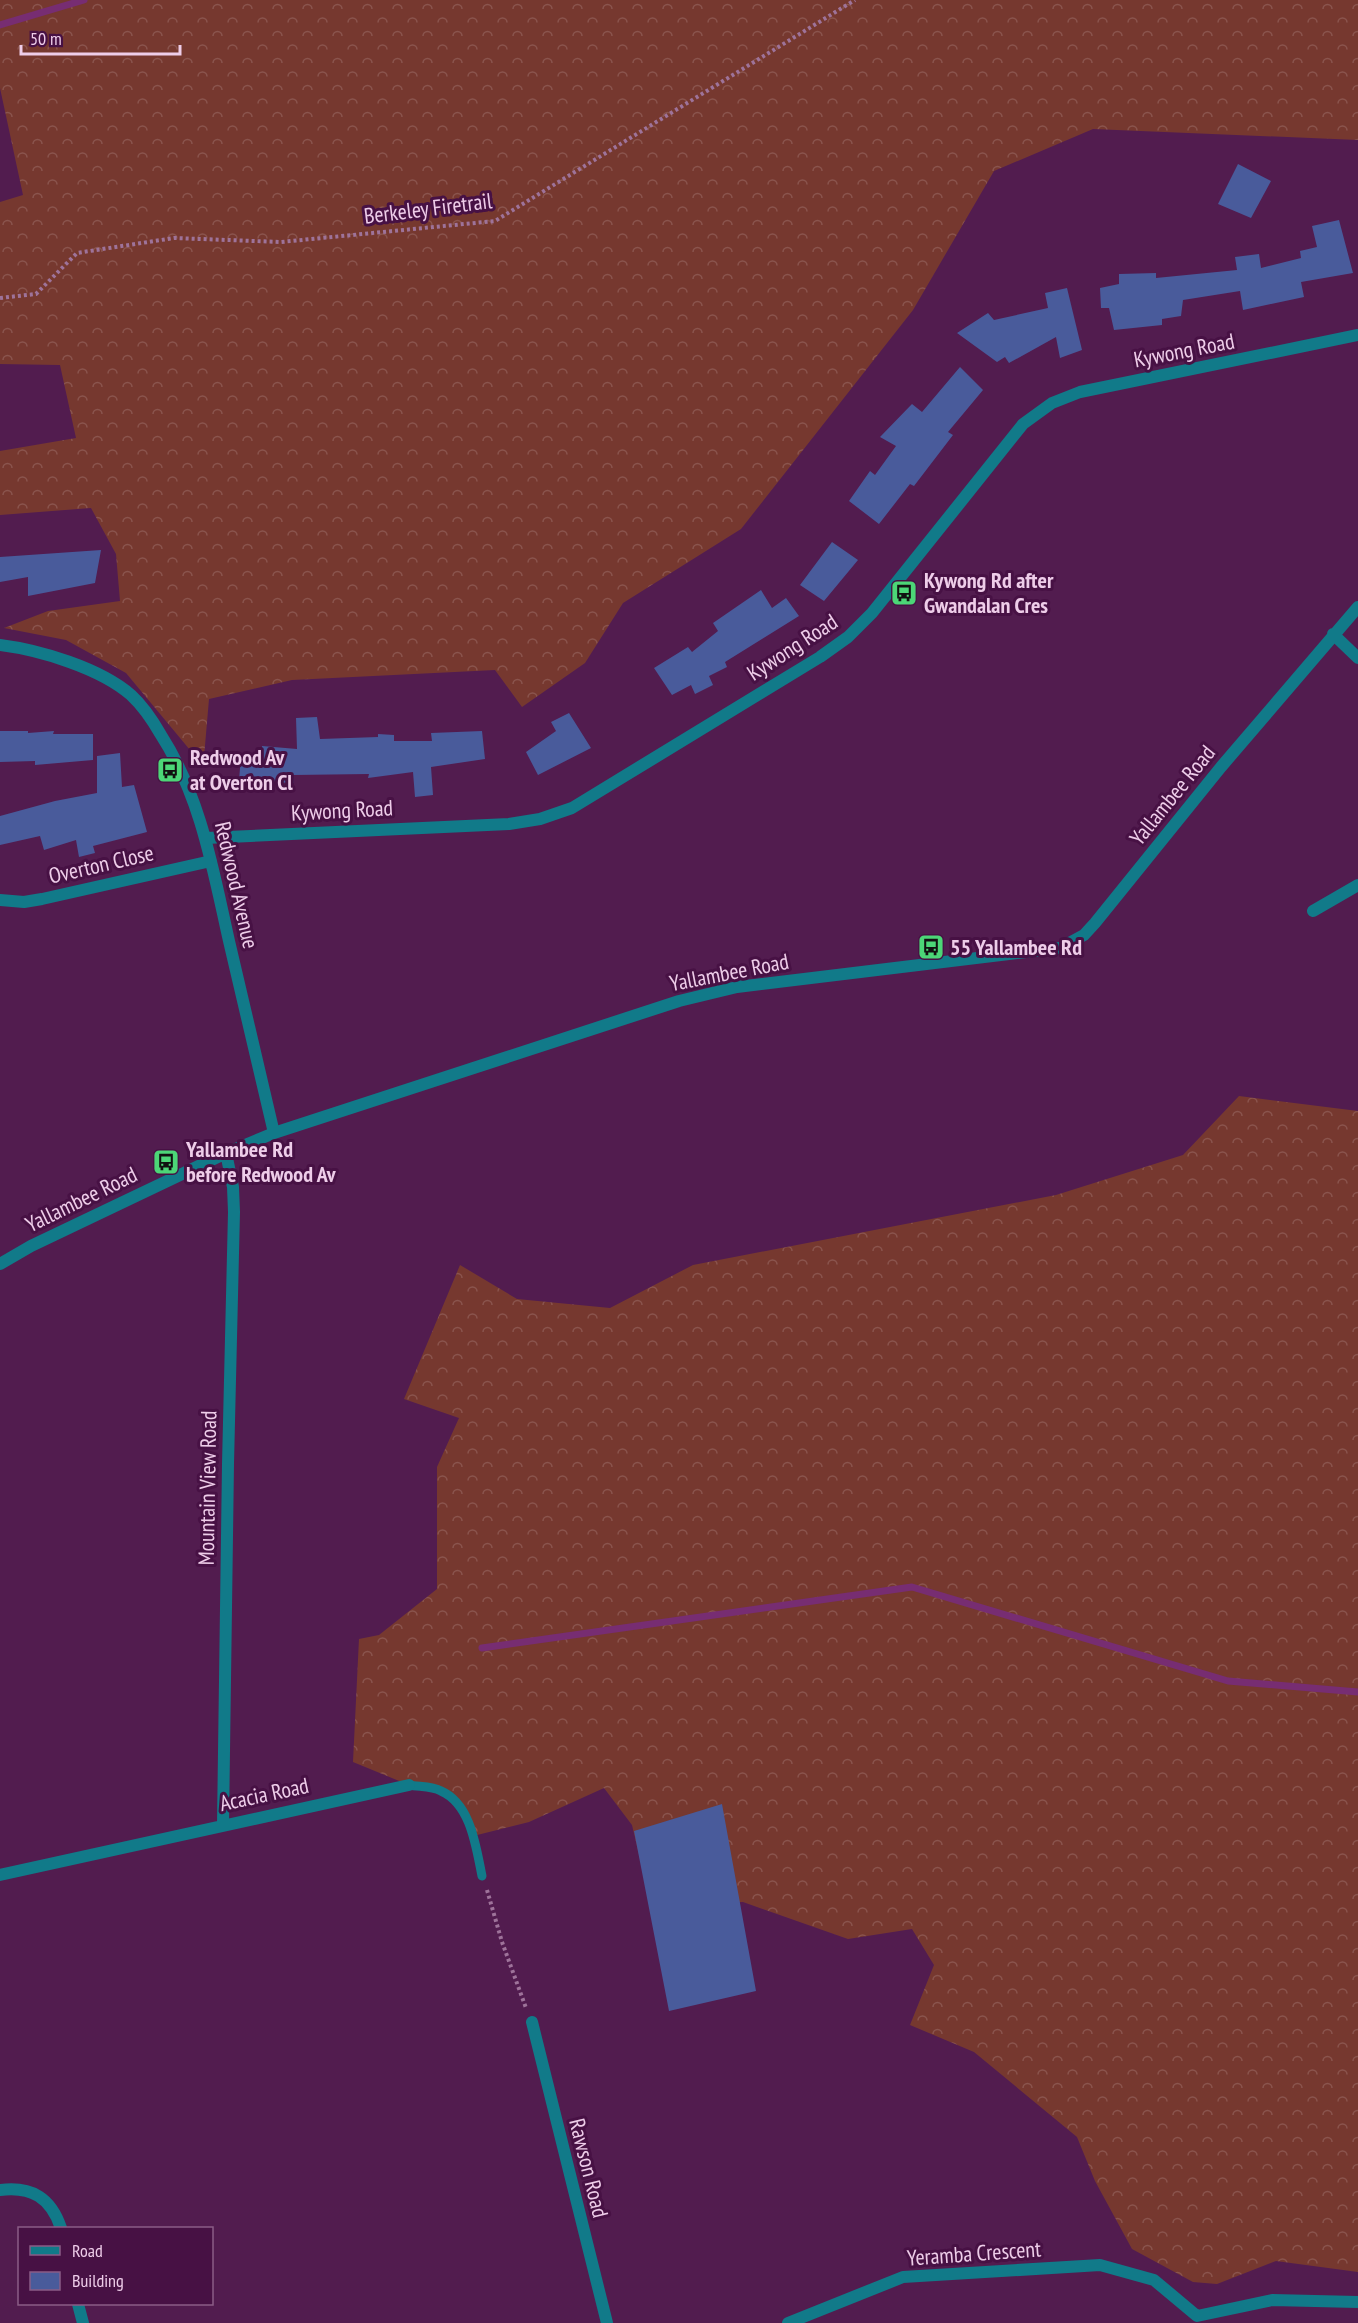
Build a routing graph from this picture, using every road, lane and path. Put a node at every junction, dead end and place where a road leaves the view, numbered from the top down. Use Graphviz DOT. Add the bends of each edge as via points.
graph roads {
  1 [pos="855,0"];
  2 [pos="0,298"];
  3 [pos="1358,335"];
  4 [pos="1358,607"];
  5 [pos="1333,634"];
  6 [pos="0,645"];
  7 [pos="1358,658"];
  8 [pos="206,838"];
  9 [pos="211,861"];
  10 [pos="1358,885"];
  11 [pos="0,900"];
  12 [pos="1313,911"];
  13 [pos="274,1133"];
  14 [pos="226,1153"];
  15 [pos="0,1264"];
  16 [pos="408,1785"];
  17 [pos="223,1824"];
  18 [pos="0,1875"];
  19 [pos="482,1876"];
  20 [pos="532,2022"];
  21 [pos="0,2190"];
  22 [pos="60,2227"];
  23 [pos="1358,2302"];
  24 [pos="78,2305"];
  25 [pos="1198,2319"];
  26 [pos="83,2323"];
  27 [pos="607,2323"];
  28 [pos="788,2323"];
  1 -- 2 [label="path, Berkeley Firetrail" via="495,221 281,242 163,239 77,253 36,294"];
  3 -- 8 [label="street, Kywong Road" via="1080,392 1052,404 1023,424 872,613 848,637 572,808 509,824"];
  4 -- 5 [label="street, Yallambee Road"];
  5 -- 7 [label="street"];
  5 -- 13 [label="street, Yallambee Road" via="1095,923 1084,935 1060,948 708,993"];
  6 -- 8 [label="street, Redwood Avenue" via="46,653 95,673 130,695 170,747"];
  8 -- 9 [label="street, Redwood Avenue"];
  9 -- 11 [label="street, Overton Close" via="42,899"];
  9 -- 13 [label="street, Redwood Avenue"];
  10 -- 12 [label="street"];
  13 -- 14 [label="street, Yallambee Road"];
  14 -- 15 [label="street, Yallambee Road"];
  14 -- 17 [label="street, Mountain View Road" via="234,1212"];
  16 -- 17 [label="street, Acacia Road"];
  16 -- 19 [label="lane, Acacia Road" via="440,1790 455,1799 473,1836"];
  17 -- 18 [label="street, Acacia Road"];
  19 -- 20 [label="path"];
  20 -- 27 [label="street, Rawson Road"];
  21 -- 22 [label="street" via="26,2190 40,2197"];
  23 -- 25 [label="street" via="1272,2300"];
  24 -- 26 [label="street"];
  25 -- 28 [label="street, Yeramba Crescent" via="1154,2280 1100,2265 903,2277"];
}
